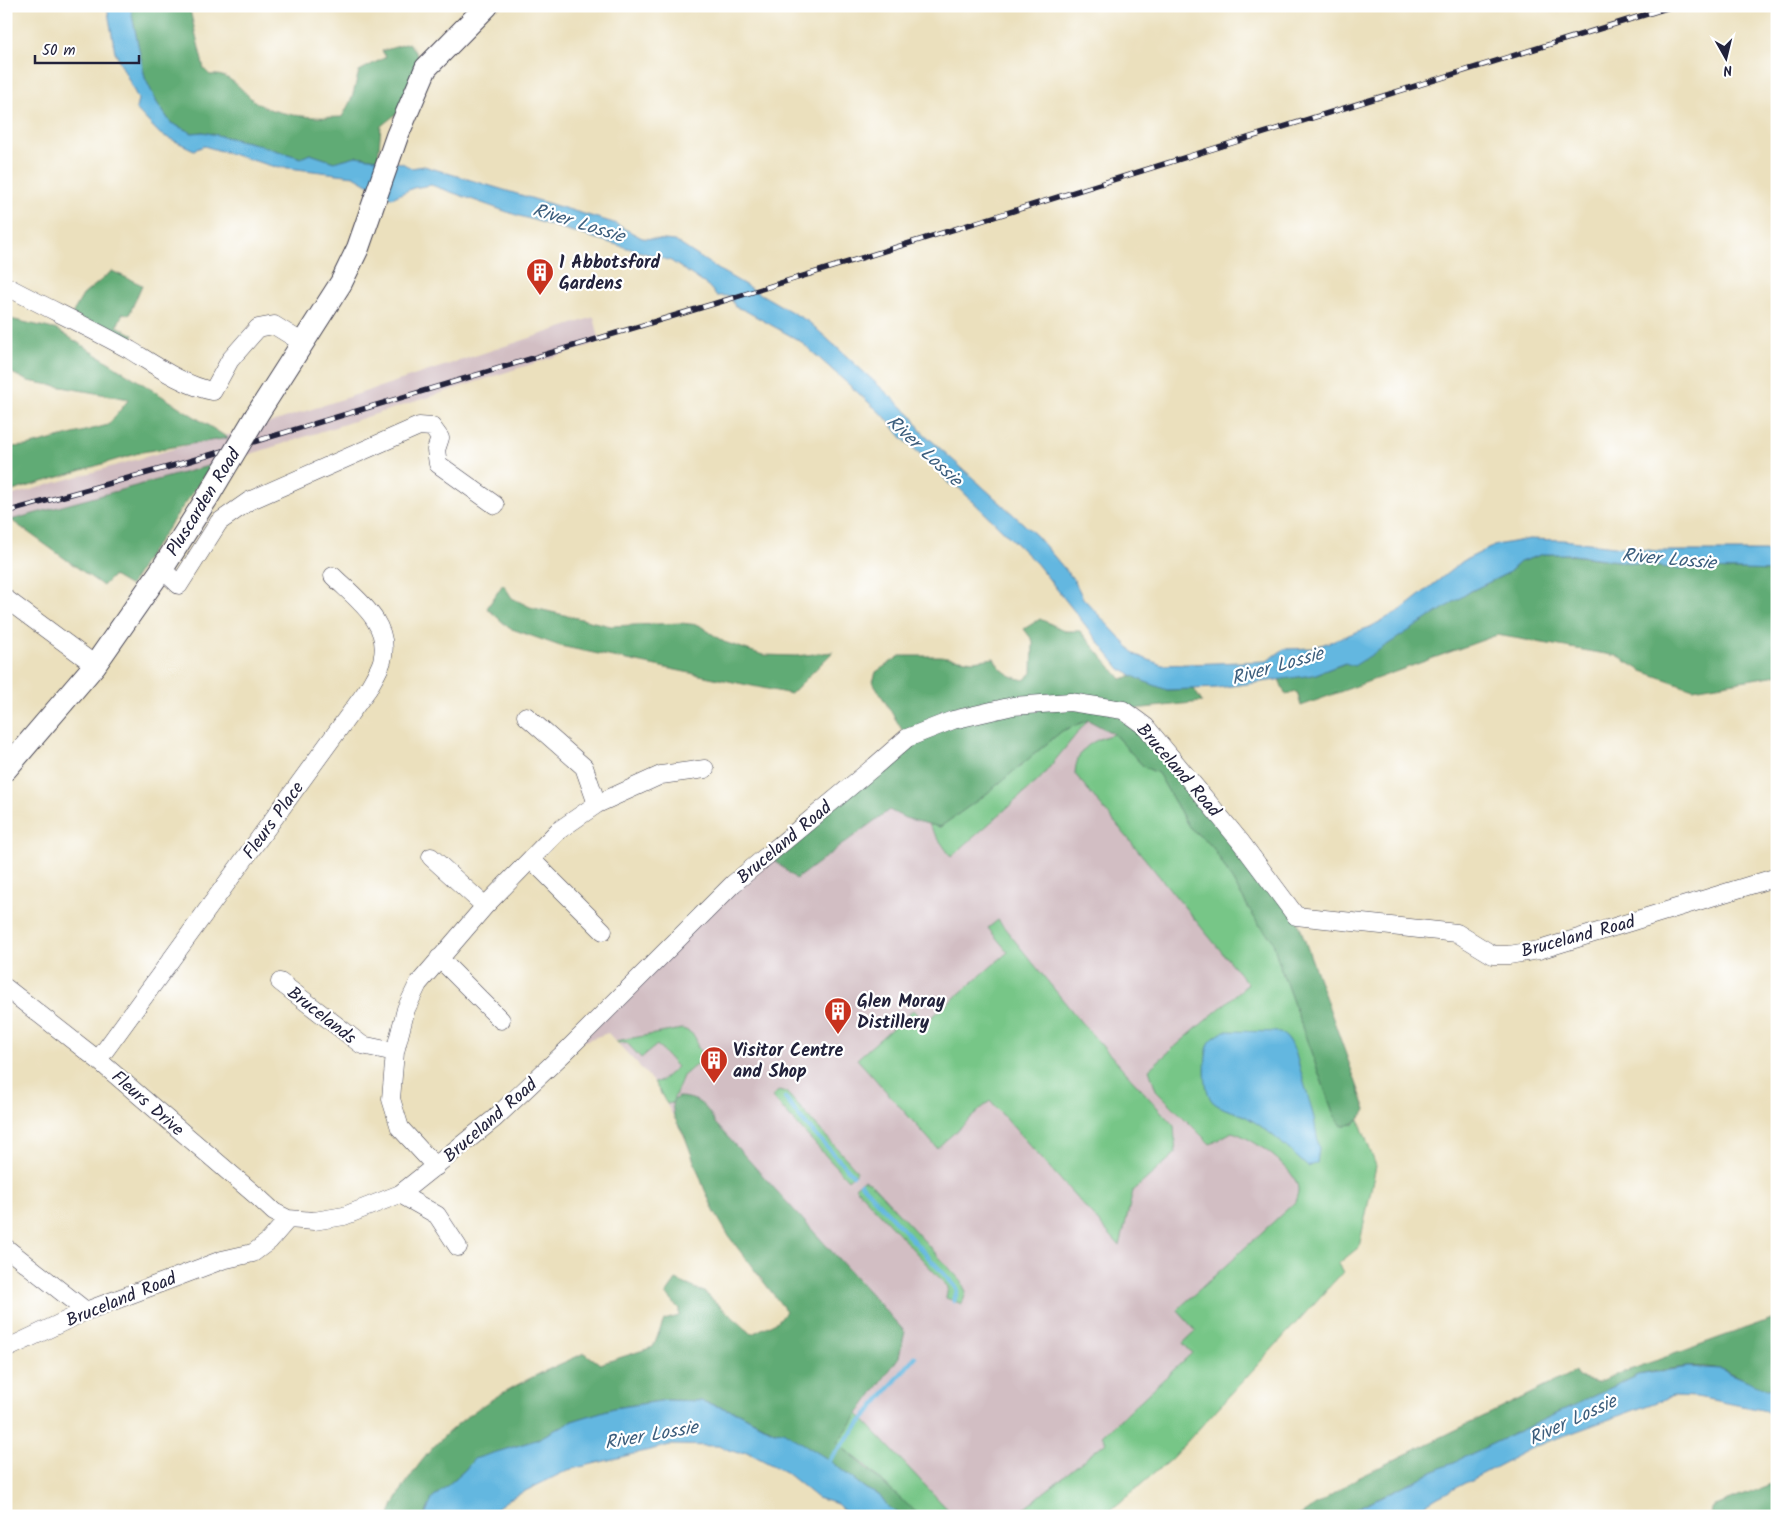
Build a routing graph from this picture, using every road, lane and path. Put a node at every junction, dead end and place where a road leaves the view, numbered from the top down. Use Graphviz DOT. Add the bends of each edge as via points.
graph roads {
  1 [pos="487,6"];
  2 [pos="6,286"];
  3 [pos="303,343"];
  4 [pos="495,505"];
  5 [pos="162,569"];
  6 [pos="333,576"];
  7 [pos="6,599"];
  8 [pos="95,665"];
  9 [pos="526,716"];
  10 [pos="6,769"];
  11 [pos="705,769"];
  12 [pos="597,804"];
  13 [pos="431,857"];
  14 [pos="530,859"];
  15 [pos="1777,877"];
  16 [pos="485,906"];
  17 [pos="603,931"];
  18 [pos="439,958"];
  19 [pos="280,982"];
  20 [pos="6,988"];
  21 [pos="501,1020"];
  22 [pos="395,1052"];
  23 [pos="98,1060"];
  24 [pos="436,1166"];
  25 [pos="400,1194"];
  26 [pos="288,1219"];
  27 [pos="458,1247"];
  28 [pos="6,1248"];
  29 [pos="86,1311"];
  30 [pos="6,1349"];
  1 -- 3 [label="main road, Pluscarden Road" via="426,68 397,136 358,248 341,283"];
  2 -- 3 [label="street" via="202,389 213,391 230,360 258,328 274,326"];
  3 -- 5 [label="main road, Pluscarden Road, bridge"];
  4 -- 5 [label="street" via="438,464 436,450 440,438 432,427 420,426 249,501 219,522 179,585"];
  5 -- 8 [label="main road, Pluscarden Road"];
  6 -- 23 [label="street, Fleurs Place" via="376,618 384,640 382,662 362,698"];
  7 -- 8 [label="street"];
  8 -- 10 [label="main road, Pluscarden Road"];
  9 -- 12 [label="street" via="584,767"];
  11 -- 12 [label="street" via="661,775"];
  12 -- 14 [label="street" via="558,831"];
  13 -- 16 [label="street"];
  14 -- 16 [label="street"];
  14 -- 17 [label="street"];
  15 -- 24 [label="street, Bruceland Road" via="1539,950 1509,954 1493,955 1457,933 1296,916 1240,841 1146,727 1123,710 1070,702 1013,706 953,720 907,738 734,884 559,1058 494,1119"];
  16 -- 18 [label="street"];
  18 -- 21 [label="street"];
  18 -- 22 [label="street" via="418,984 406,1009"];
  19 -- 22 [label="street, Brucelands" via="362,1046"];
  20 -- 23 [label="street, Fleurs Drive"];
  22 -- 24 [label="street" via="390,1100 400,1128"];
  23 -- 26 [label="street, Fleurs Drive" via="274,1212"];
  24 -- 25 [label="street, Bruceland Road"];
  25 -- 26 [label="street, Bruceland Road" via="344,1216 314,1221"];
  25 -- 27 [label="street" via="437,1215"];
  26 -- 29 [label="street, Bruceland Road" via="269,1241 253,1253 222,1260"];
  28 -- 29 [label="street"];
  29 -- 30 [label="street, Bruceland Road"];
}
